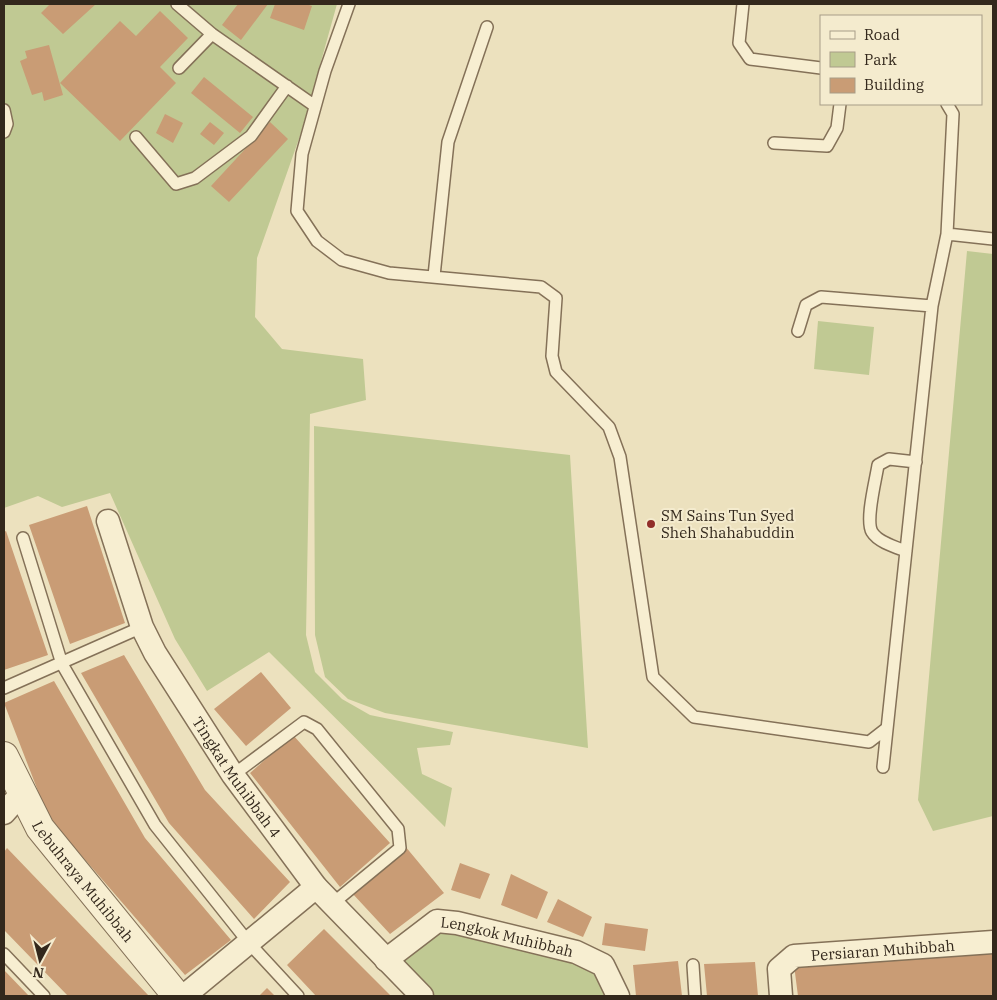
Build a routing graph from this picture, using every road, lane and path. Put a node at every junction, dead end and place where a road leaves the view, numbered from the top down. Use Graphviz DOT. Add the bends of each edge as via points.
graph roads {
  1 [pos="177,4"];
  2 [pos="349,4"];
  3 [pos="743,4"];
  4 [pos="487,27"];
  5 [pos="212,34"];
  6 [pos="179,68"];
  7 [pos="820,68"];
  8 [pos="287,86"];
  9 [pos="840,105"];
  10 [pos="948,105"];
  11 [pos="315,106"];
  12 [pos="4,110"];
  13 [pos="4,132"];
  14 [pos="136,137"];
  15 [pos="774,143"];
  16 [pos="947,234"];
  17 [pos="993,238"];
  18 [pos="434,276"];
  19 [pos="932,306"];
  20 [pos="798,331"];
  21 [pos="916,462"];
  22 [pos="108,521"];
  23 [pos="23,538"];
  24 [pos="906,551"];
  25 [pos="142,627"];
  26 [pos="62,664"];
  27 [pos="4,688"];
  28 [pos="887,728"];
  29 [pos="4,756"];
  30 [pos="883,767"];
  31 [pos="233,774"];
  32 [pos="12,803"];
  33 [pos="316,887"];
  34 [pos="332,904"];
  35 [pos="993,942"];
  36 [pos="249,943"];
  37 [pos="4,954"];
  38 [pos="386,960"];
  39 [pos="693,965"];
  40 [pos="44,996"];
  41 [pos="177,996"];
  42 [pos="184,996"];
  43 [pos="298,996"];
  44 [pos="422,996"];
  45 [pos="618,996"];
  46 [pos="695,996"];
  47 [pos="781,996"];
  1 -- 5 [label="lane"];
  2 -- 11 [label="lane" via="324,71"];
  3 -- 7 [label="lane" via="739,43 750,59"];
  4 -- 18 [label="lane" via="448,142"];
  5 -- 6 [label="lane"];
  5 -- 8 [label="lane"];
  8 -- 11 [label="lane"];
  8 -- 14 [label="lane" via="251,136 195,178 176,184"];
  9 -- 15 [label="lane" via="837,128 827,146"];
  10 -- 16 [label="lane" via="953,114"];
  11 -- 18 [label="lane" via="302,154 297,211 317,241 342,260 388,273"];
  12 -- 13 [label="lane"];
  16 -- 17 [label="lane"];
  16 -- 19 [label="lane"];
  18 -- 28 [label="lane" via="541,287 556,298 552,356 556,372 609,427 620,457 653,677 694,717 869,742"];
  19 -- 20 [label="lane" via="820,297 806,305"];
  19 -- 21 [label="lane"];
  21 -- 24 [label="lane"];
  21 -- 24 [label="lane" via="889,459 878,464 869,524 872,533 888,545"];
  22 -- 25 [label="street, Tingkat Muhibbah 4"];
  23 -- 26 [label="lane"];
  24 -- 28 [label="lane"];
  25 -- 26 [label="lane"];
  25 -- 31 [label="street, Tingkat Muhibbah 4" via="155,654"];
  26 -- 27 [label="lane"];
  26 -- 36 [label="lane" via="156,826"];
  28 -- 30 [label="lane"];
  29 -- 32 [label="street, Lebuhraya Muhibbah"];
  31 -- 33 [label="street, Tingkat Muhibbah 4"];
  31 -- 34 [label="lane" via="304,722 317,729 398,829 400,848"];
  32 -- 41 [label="street, Lebuhraya Muhibbah" via="40,828"];
  33 -- 34 [label="street, Tingkat Muhibbah 4"];
  33 -- 36 [label="street"];
  34 -- 38 [label="street, Tingkat Muhibbah 4"];
  35 -- 47 [label="street, Persiaran Muhibbah" via="794,956 779,969"];
  36 -- 42 [label="street"];
  36 -- 43 [label="lane"];
  37 -- 40 [label="lane"];
  38 -- 44 [label="street, Tingkat Muhibbah 4"];
  38 -- 45 [label="street, Lengkok Muhibbah" via="437,921 457,923 576,952 604,965"];
  39 -- 46 [label="lane"];
}
